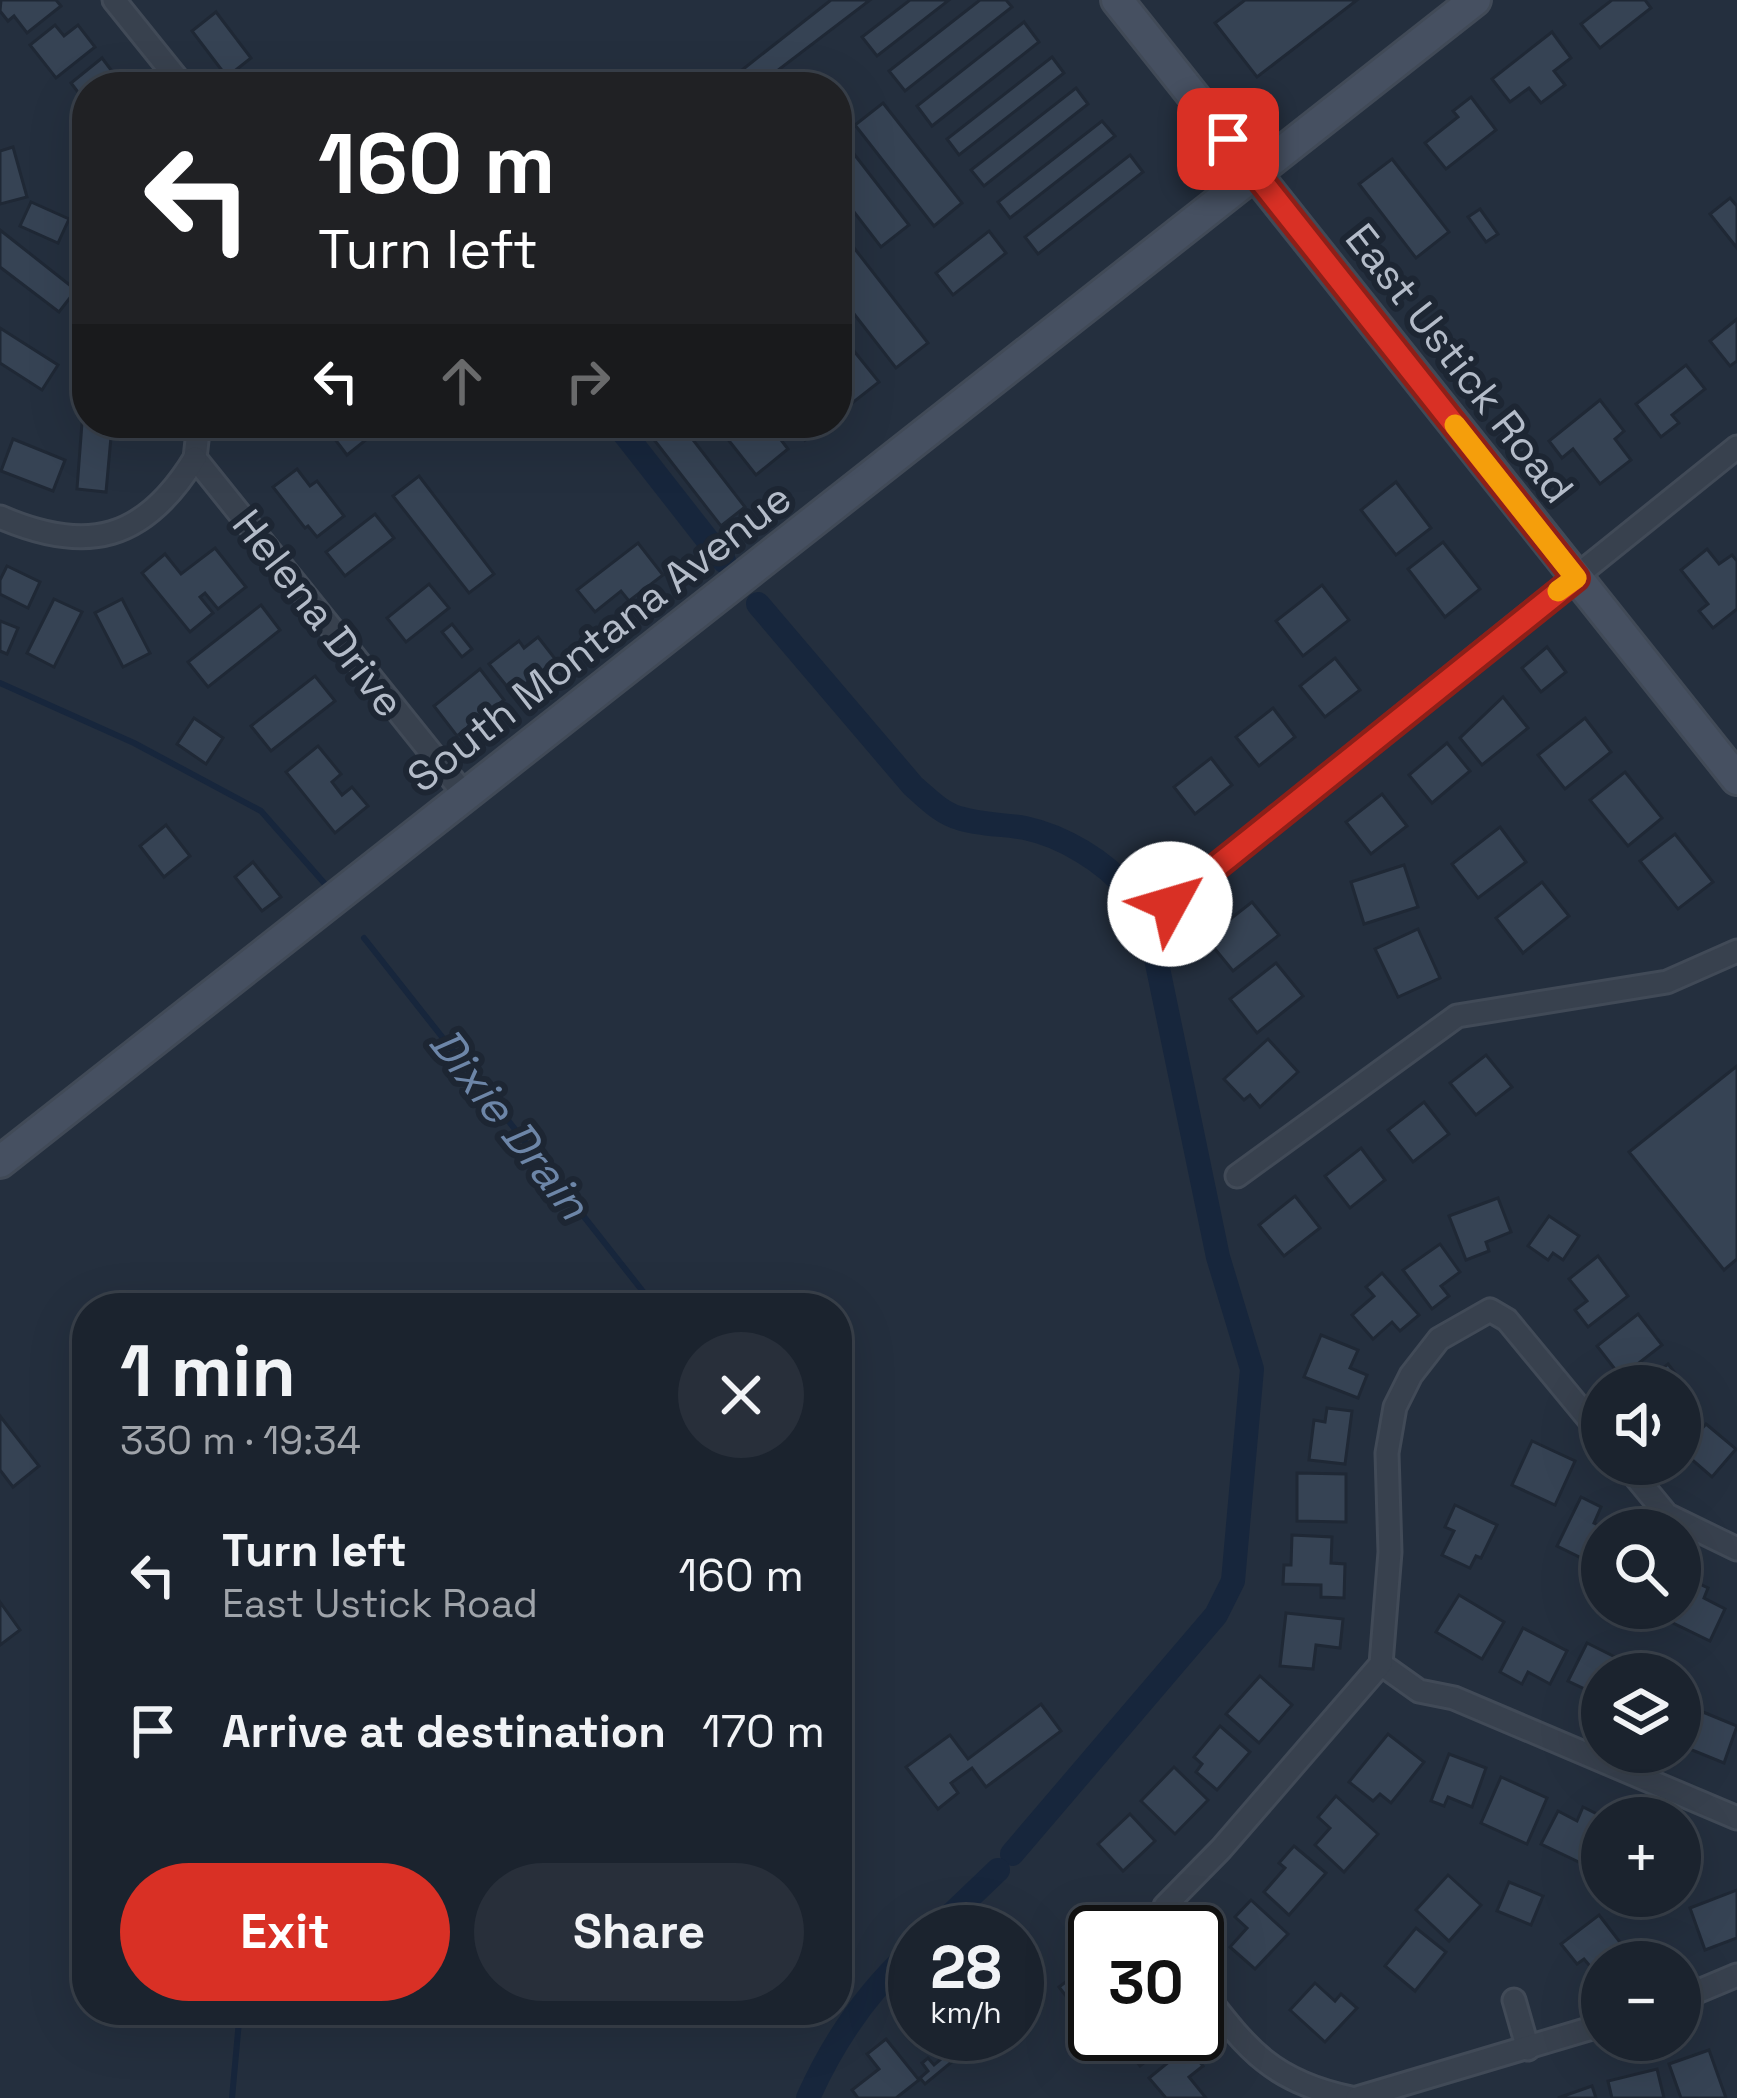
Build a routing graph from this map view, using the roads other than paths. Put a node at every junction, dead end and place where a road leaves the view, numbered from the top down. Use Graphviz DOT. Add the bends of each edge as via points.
graph roads {
  1 [pos="114,0"];
  2 [pos="1117,0"];
  3 [pos="1475,0"];
  4 [pos="172,72"];
  5 [pos="1255,173"];
  6 [pos="197,438"];
  7 [pos="1737,447"];
  8 [pos="195,458"];
  9 [pos="0,517"];
  10 [pos="1576,578"];
  11 [pos="1737,779"];
  12 [pos="465,795"];
  13 [pos="1170,904"];
  14 [pos="1737,951"];
  15 [pos="0,1162"];
  16 [pos="1237,1175"];
  17 [pos="1581,1410"];
  18 [pos="1642,1485"];
  19 [pos="1737,1549"];
  20 [pos="1381,1664"];
  21 [pos="1737,1818"];
  22 [pos="1166,1905"];
  23 [pos="1737,1975"];
  24 [pos="1701,1991"];
  25 [pos="1514,2000"];
  26 [pos="1224,2016"];
  27 [pos="1581,2032"];
  28 [pos="1528,2049"];
  29 [pos="1354,2098"];
  1 -- 4 [label="street"];
  2 -- 5 [label="street, East Ustick Road"];
  3 -- 5 [label="street, South Montana Avenue"];
  5 -- 10 [label="street, East Ustick Road"];
  5 -- 12 [label="street, South Montana Avenue"];
  6 -- 8 [label="street"];
  7 -- 10 [label="street"];
  8 -- 9 [label="street" via="173,494 115,535 34,532"];
  8 -- 12 [label="street, Helena Drive"];
  10 -- 11 [label="street, East Ustick Road"];
  10 -- 13 [label="street"];
  12 -- 15 [label="street, South Montana Avenue"];
  14 -- 16 [label="street" via="1667,982 1457,1016"];
  17 -- 20 [label="street" via="1490,1310 1439,1340 1411,1375 1387,1453"];
  18 -- 19 [label="street" via="1667,1515"];
  20 -- 21 [label="street" via="1419,1691 1454,1698"];
  20 -- 22 [label="street"];
  23 -- 24 [label="street"];
  25 -- 28 [label="street"];
  26 -- 29 [label="street" via="1268,2067 1311,2090"];
  27 -- 28 [label="street"];
  28 -- 29 [label="street"];
}
